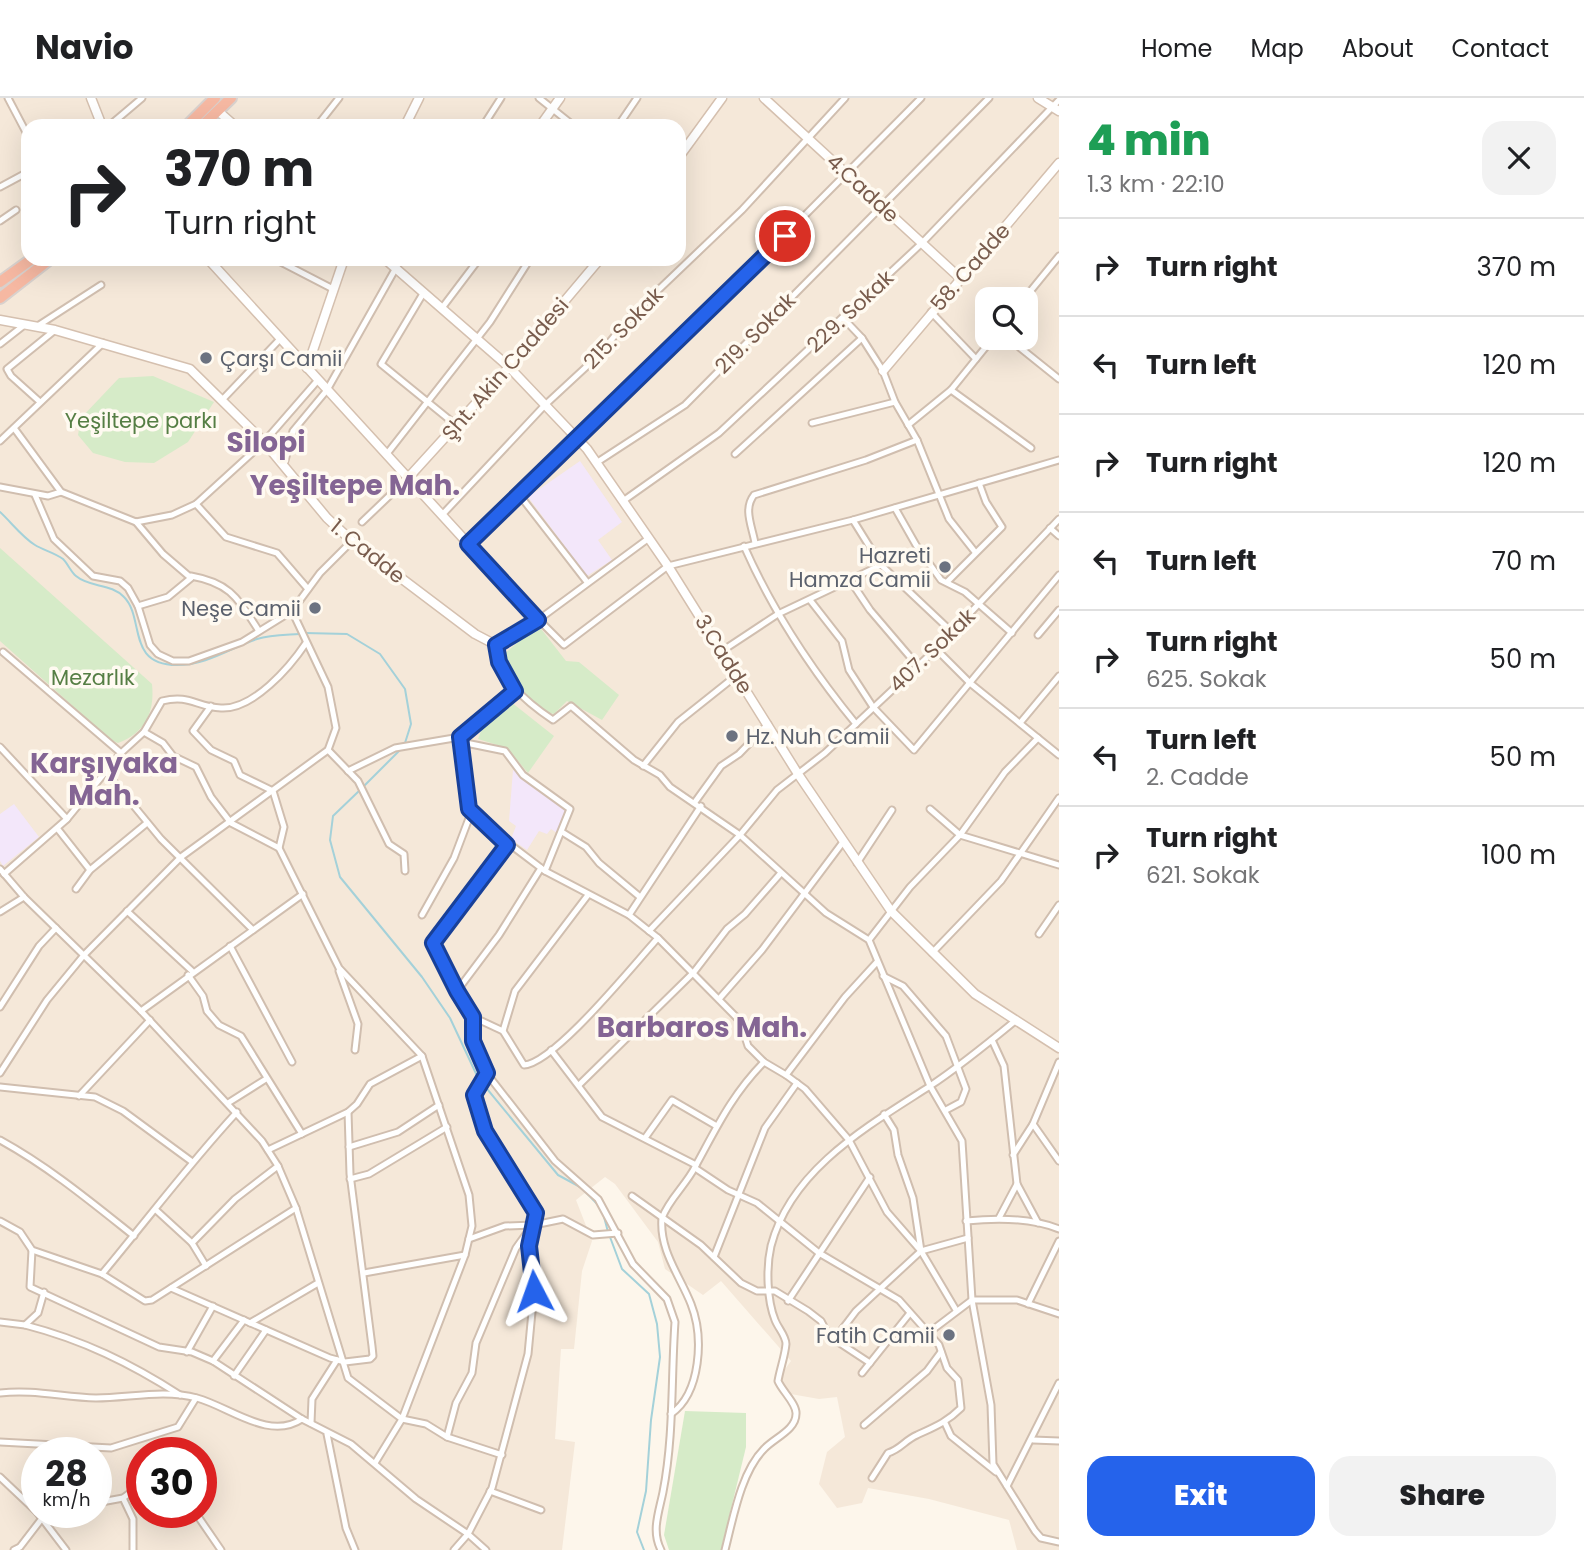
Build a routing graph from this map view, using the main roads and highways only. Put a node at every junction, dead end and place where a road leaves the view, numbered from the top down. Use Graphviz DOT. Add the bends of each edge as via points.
graph roads {
  1 [pos="215,98"];
  2 [pos="231,98"];
  3 [pos="194,119"];
  4 [pos="209,119"];
  5 [pos="22,266"];
  6 [pos="41,266"];
  7 [pos="0,282"];
  8 [pos="0,298"];
  1 -- 3 [label="highway"];
  2 -- 4 [label="highway"];
  5 -- 7 [label="highway"];
  6 -- 8 [label="highway"];
}
